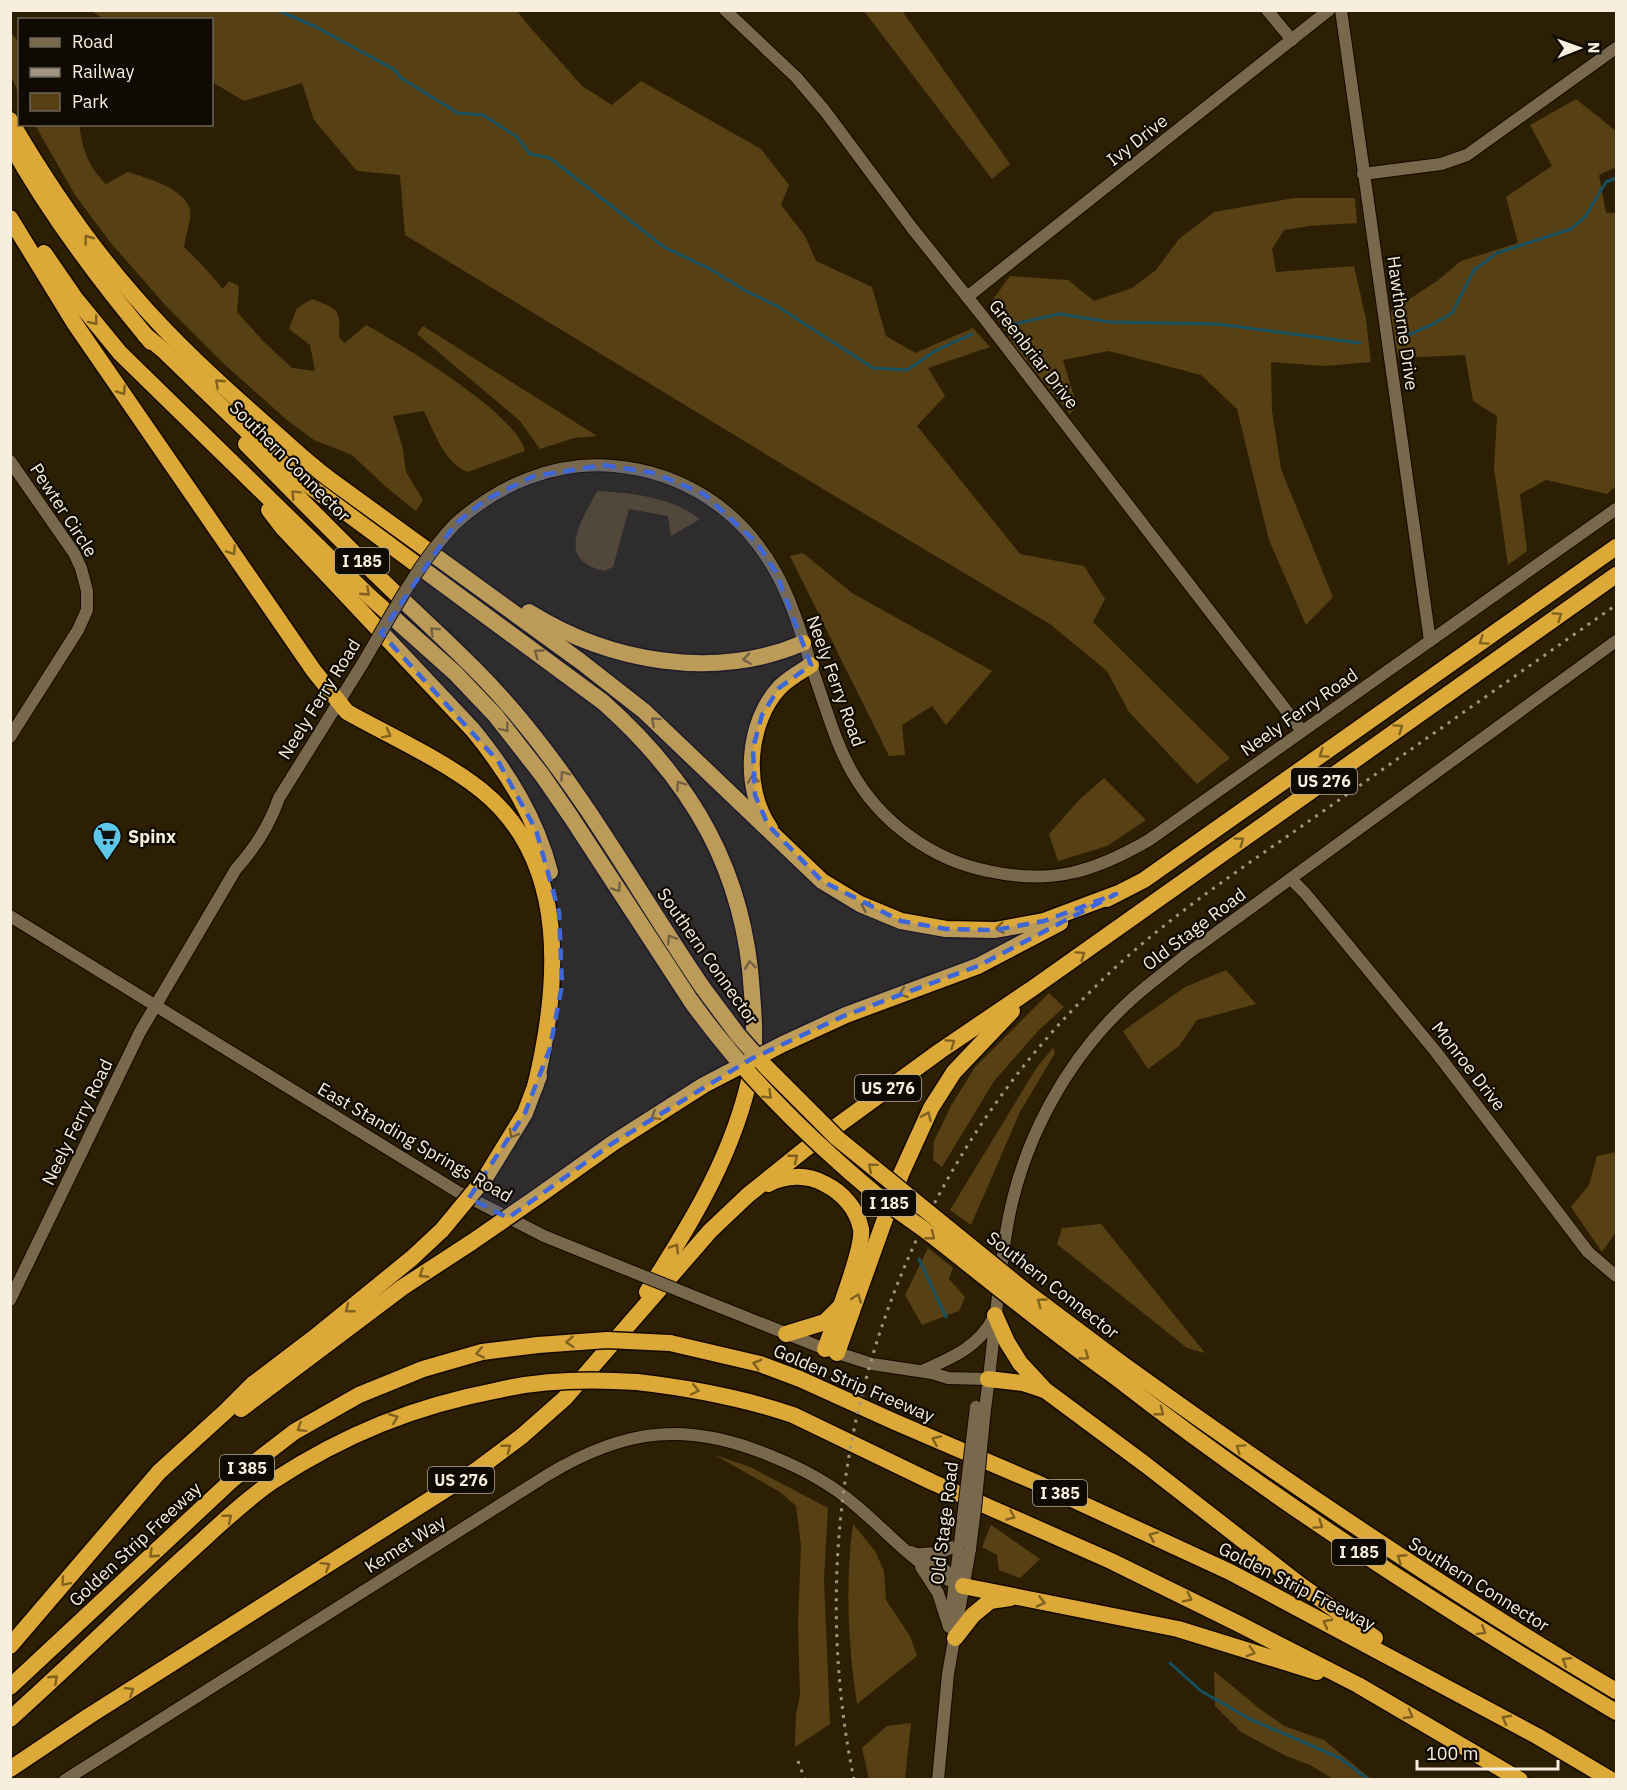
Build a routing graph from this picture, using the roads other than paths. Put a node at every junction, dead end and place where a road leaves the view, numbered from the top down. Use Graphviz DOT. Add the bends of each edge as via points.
graph roads {
  1 [pos="725,10"];
  2 [pos="1267,10"];
  3 [pos="1329,10"];
  4 [pos="1341,10"];
  5 [pos="1292,40"];
  6 [pos="1617,48"];
  7 [pos="10,120"];
  8 [pos="10,143"];
  9 [pos="1363,174"];
  10 [pos="10,206"];
  11 [pos="10,218"];
  12 [pos="967,297"];
  13 [pos="145,335"];
  14 [pos="283,440"];
  15 [pos="229,460"];
  16 [pos="10,462"];
  17 [pos="1617,509"];
  18 [pos="1617,547"];
  19 [pos="1617,575"];
  20 [pos="1430,641"];
  21 [pos="1617,641"];
  22 [pos="803,643"];
  23 [pos="811,665"];
  24 [pos="340,701"];
  25 [pos="1302,731"];
  26 [pos="10,737"];
  27 [pos="787,849"];
  28 [pos="1291,879"];
  29 [pos="1116,894"];
  30 [pos="10,916"];
  31 [pos="1033,988"];
  32 [pos="155,1006"];
  33 [pos="535,1087"];
  34 [pos="748,1195"];
  35 [pos="1617,1276"];
  36 [pos="10,1300"];
  37 [pos="839,1308"];
  38 [pos="995,1315"];
  39 [pos="621,1333"];
  40 [pos="786,1334"];
  41 [pos="831,1351"];
  42 [pos="1117,1370"];
  43 [pos="926,1372"];
  44 [pos="987,1379"];
  45 [pos="1045,1390"];
  46 [pos="159,1472"];
  47 [pos="963,1545"];
  48 [pos="917,1558"];
  49 [pos="959,1584"];
  50 [pos="1018,1596"];
  51 [pos="952,1632"];
  52 [pos="10,1646"];
  53 [pos="1434,1680"];
  54 [pos="1358,1685"];
  55 [pos="10,1687"];
  56 [pos="1617,1691"];
  57 [pos="1617,1712"];
  58 [pos="10,1719"];
  59 [pos="10,1769"];
  60 [pos="65,1779"];
  61 [pos="938,1779"];
  62 [pos="1520,1779"];
  63 [pos="1611,1779"];
  1 -- 12 [label="street, Greenbriar Drive" via="806,88"];
  2 -- 5 [label="street"];
  3 -- 5 [label="street, Ivy Drive"];
  4 -- 9 [label="street, Hawthorne Drive"];
  5 -- 12 [label="street, Ivy Drive"];
  6 -- 9 [label="street" via="1467,155 1441,164"];
  14 -- 7 [label="highway, one-way" via="193,358 136,299 62,203"];
  8 -- 13 [label="highway, Southern Connector / I 185" via="56,218"];
  9 -- 20 [label="street, Hawthorne Drive"];
  10 -- 15 [label="highway, Southern Connector / I 185, one-way" via="75,298 120,353"];
  11 -- 24 [label="highway, one-way" via="75,324 314,671"];
  12 -- 25 [label="street, Greenbriar Drive"];
  39 -- 13 [label="highway, one-way" via="686,1232 723,1161 751,1068 753,1012 747,946 738,906 715,844 674,776 626,723 572,678 310,486"];
  42 -- 13 [label="highway, Southern Connector / I 185, one-way, bridge" via="837,1138 767,1068 703,988 586,806 523,722 223,422"];
  22 -- 14 [label="highway, one-way" via="758,657 704,663 632,656 581,639 513,602"];
  27 -- 14 [label="highway, one-way" via="644,711 306,462"];
  15 -- 33 [label="highway" via="282,527 473,730 519,794 549,869 562,952 556,1024"];
  15 -- 42 [label="highway, Southern Connector / I 185, one-way, bridge" via="495,715 571,817 691,1001 757,1084 880,1197 1045,1326"];
  16 -- 26 [label="street, Pewter Circle" via="74,553 87,591 87,610 78,630"];
  17 -- 20 [label="street, Neely Ferry Road"];
  18 -- 29 [label="highway, US 276, one-way" via="1153,874"];
  31 -- 19 [label="highway, US 276, one-way"];
  20 -- 25 [label="street, Neely Ferry Road"];
  21 -- 28 [label="street, Old Stage Road"];
  22 -- 23 [label="street, Neely Ferry Road"];
  22 -- 24 [label="street, Neely Ferry Road, bridge" via="776,573 757,543 718,504 672,479 621,466 566,468 517,483 485,500 455,524 417,575"];
  23 -- 25 [label="street, Neely Ferry Road" via="846,761 881,811 919,843 948,858 979,870 1014,876 1065,874 1109,862 1149,840"];
  27 -- 23 [label="highway, one-way" via="765,821 755,795 753,748 772,696 786,681"];
  24 -- 32 [label="street, Neely Ferry Road"];
  24 -- 33 [label="highway, one-way" via="347,712 481,790 512,820 527,845 544,886 553,962 551,1006"];
  29 -- 27 [label="highway, one-way" via="1044,921 995,930 946,929 901,921 860,904 822,881"];
  28 -- 35 [label="street, Monroe Drive" via="1440,1058 1580,1242"];
  28 -- 38 [label="street, Old Stage Road" via="1134,997 1095,1037 1071,1069 1046,1112 1021,1173 1006,1232"];
  29 -- 46 [label="highway, US 276, one-way, bridge" via="978,966 846,1015 704,1085 403,1287"];
  30 -- 32 [label="street, East Standing Springs Road"];
  34 -- 31 [label="highway, US 276, one-way" via="804,1149"];
  41 -- 31 [label="highway, one-way" via="931,1108 954,1072"];
  32 -- 36 [label="street, Neely Ferry Road"];
  32 -- 40 [label="street, East Standing Springs Road, bridge" via="458,1192 544,1236"];
  33 -- 46 [label="highway, one-way, bridge" via="525,1113 485,1178 442,1230 333,1323 253,1384"];
  34 -- 37 [label="highway" via="778,1178 809,1177 836,1190 851,1205 861,1231"];
  34 -- 39 [label="highway, US 276"];
  37 -- 40 [label="highway" via="825,1322"];
  37 -- 41 [label="highway"];
  38 -- 43 [label="street" via="964,1351"];
  38 -- 44 [label="street, Old Stage Road"];
  38 -- 45 [label="highway" via="1020,1363"];
  59 -- 39 [label="highway, US 276, one-way" via="478,1469 565,1398"];
  40 -- 41 [label="street, East Standing Springs Road"];
  41 -- 43 [label="street, East Standing Springs Road" via="872,1364"];
  56 -- 42 [label="highway, Southern Connector / I 185, one-way" via="1477,1607"];
  42 -- 57 [label="highway, Southern Connector / I 185, one-way" via="1214,1452 1388,1572"];
  43 -- 44 [label="street, East Standing Springs Road" via="959,1370"];
  44 -- 45 [label="highway"];
  44 -- 47 [label="street, Old Stage Road, bridge" via="980,1408 975,1509"];
  45 -- 53 [label="highway" via="1299,1584"];
  46 -- 52 [label="highway, US 276, one-way"];
  47 -- 48 [label="street"];
  47 -- 49 [label="street, Old Stage Road"];
  48 -- 49 [label="street, Kemet Way" via="930,1559"];
  48 -- 51 [label="street" via="938,1593"];
  48 -- 60 [label="street, Kemet Way" via="833,1488 753,1448 689,1434 617,1442 549,1474"];
  49 -- 50 [label="highway"];
  49 -- 51 [label="street, Old Stage Road"];
  50 -- 51 [label="highway" via="990,1601"];
  50 -- 54 [label="highway, one-way" via="1178,1629"];
  51 -- 61 [label="street, Old Stage Road"];
  53 -- 55 [label="highway, Golden Strip Freeway / I 385, one-way, bridge" via="1230,1572 800,1379 760,1364 670,1343 607,1340 482,1353 423,1369 358,1395 294,1432 232,1480"];
  63 -- 53 [label="highway, Golden Strip Freeway / I 385, one-way"];
  58 -- 54 [label="highway, I 385, one-way, bridge" via="219,1525 272,1482 352,1435 452,1399 546,1382 596,1380 677,1387 793,1415 1179,1594"];
  54 -- 62 [label="highway, I 385, one-way"];
}
